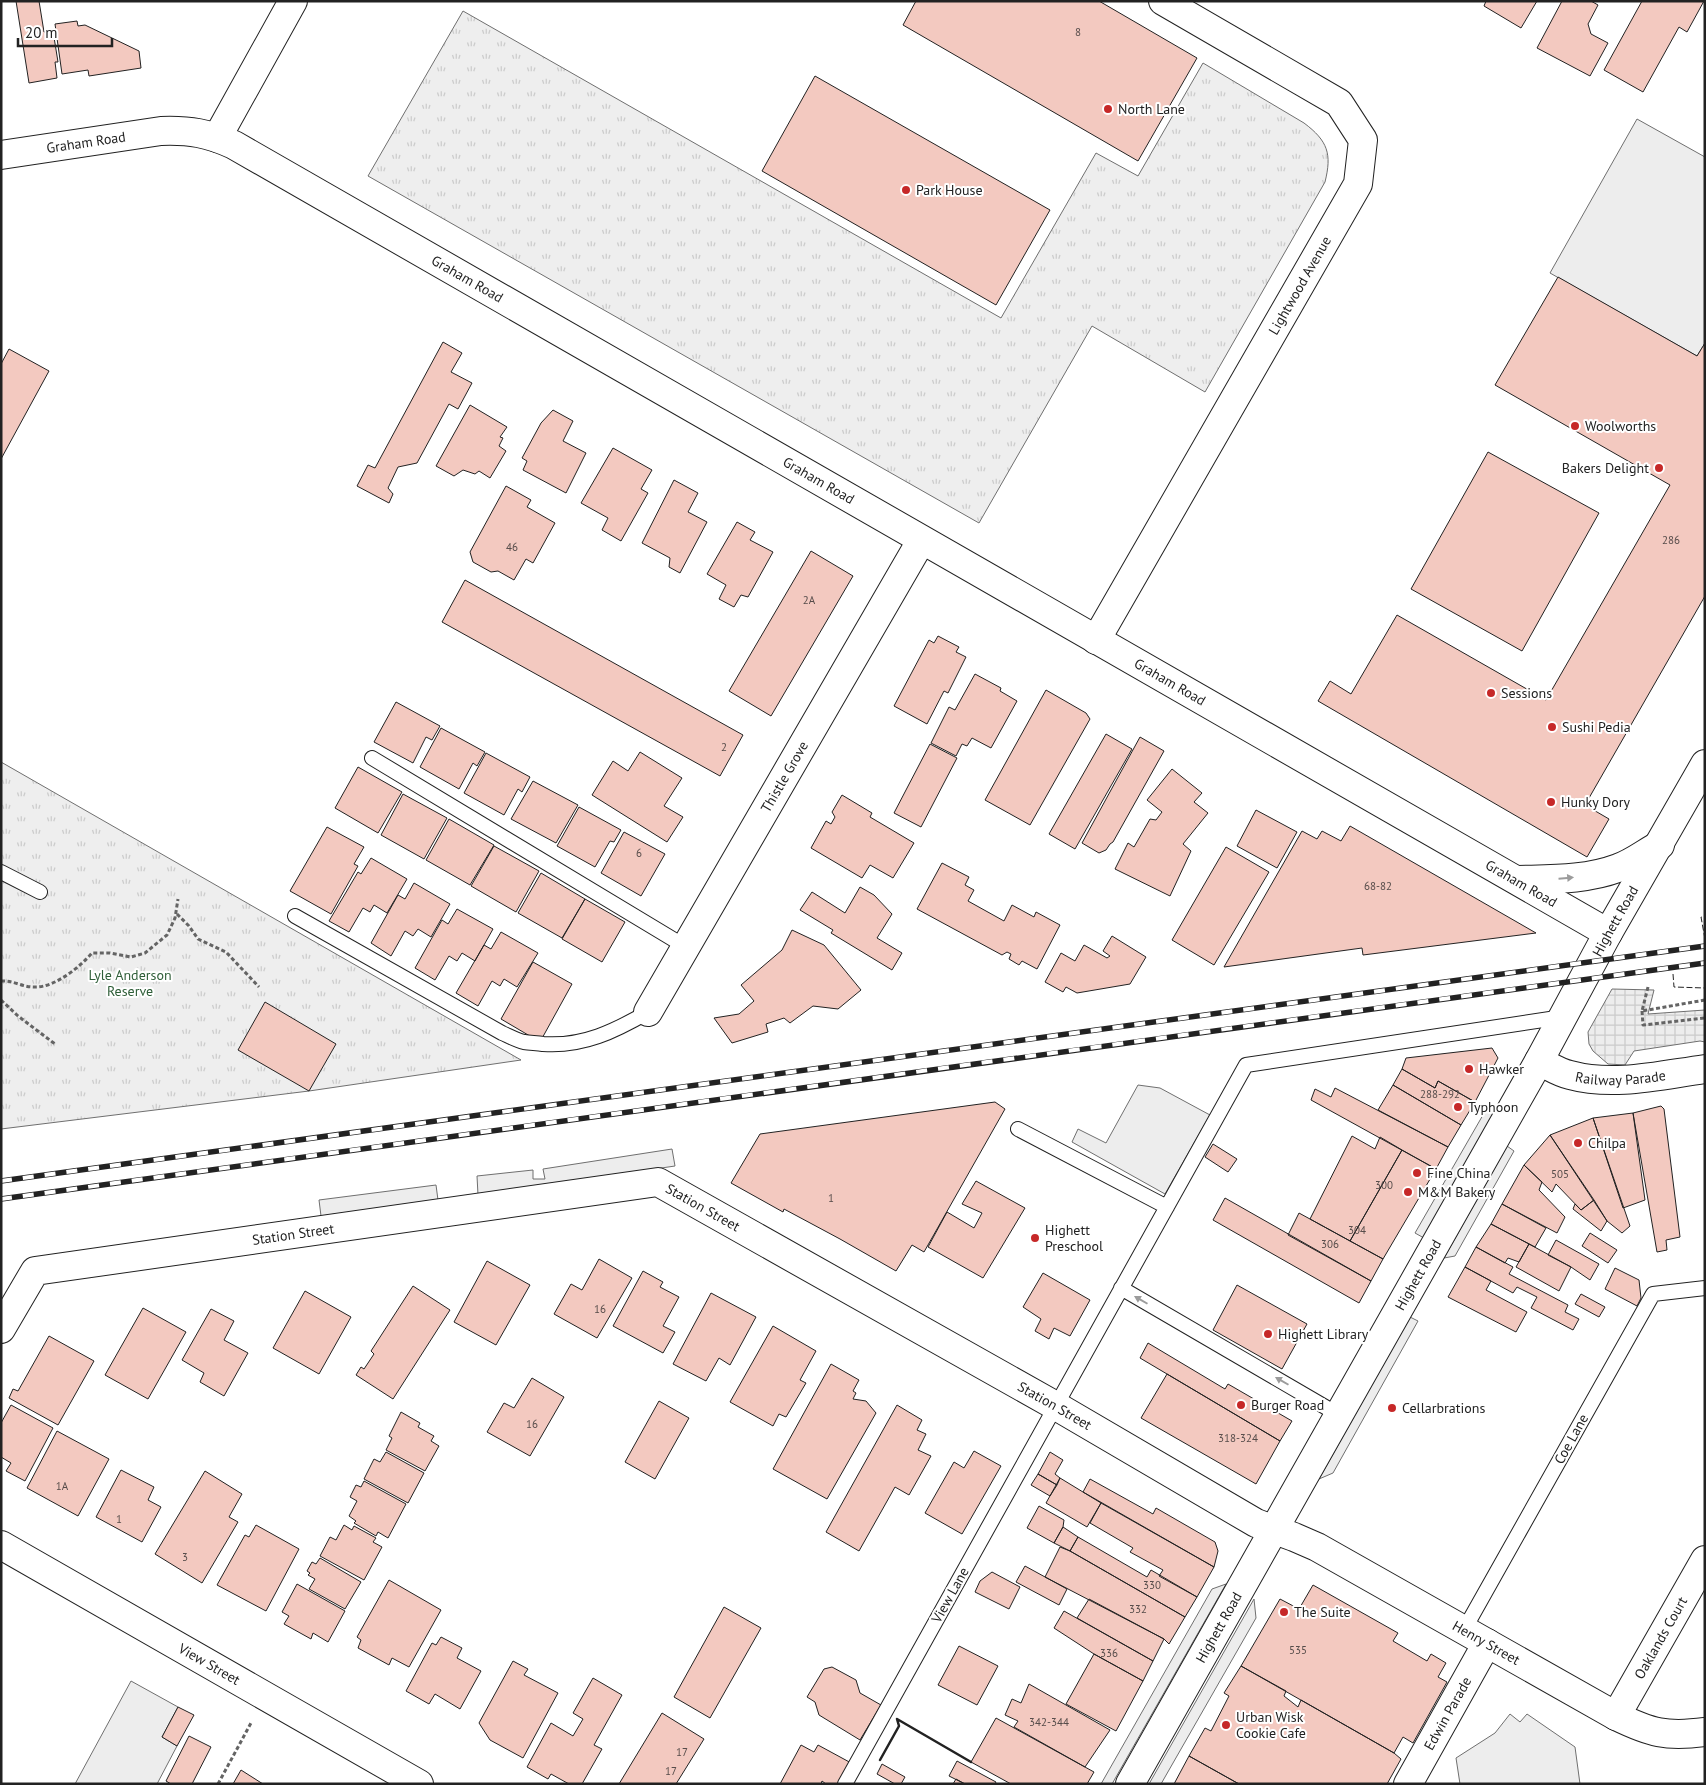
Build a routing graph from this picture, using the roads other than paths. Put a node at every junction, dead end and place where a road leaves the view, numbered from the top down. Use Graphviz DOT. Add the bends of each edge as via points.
graph roads {
  1 [pos="293,1"];
  2 [pos="1163,1"];
  3 [pos="217,138"];
  4 [pos="1,155"];
  5 [pos="922,541"];
  6 [pos="1096,640"];
  7 [pos="372,758"];
  8 [pos="1705,764"];
  9 [pos="1660,845"];
  10 [pos="1,872"];
  11 [pos="1518,880"];
  12 [pos="40,892"];
  13 [pos="296,916"];
  14 [pos="1608,933"];
  15 [pos="686,947"];
  16 [pos="648,1012"];
  17 [pos="1563,1017"];
  18 [pos="1539,1061"];
  19 [pos="1705,1069"];
  20 [pos="1018,1129"];
  21 [pos="1167,1207"];
  22 [pos="1122,1288"];
  23 [pos="1705,1288"];
  24 [pos="1,1329"];
  25 [pos="1056,1406"];
  26 [pos="1339,1415"];
  27 [pos="1274,1530"];
  28 [pos="1,1545"];
  29 [pos="1705,1560"];
  30 [pos="1464,1630"];
  31 [pos="1487,1643"];
  32 [pos="1616,1716"];
  33 [pos="1705,1732"];
  34 [pos="418,1784"];
  35 [pos="845,1784"];
  36 [pos="1130,1784"];
  37 [pos="1408,1784"];
  1 -- 3 [label="street"];
  2 -- 6 [label="street, Lightwood Avenue" via="1339,103 1363,140 1358,184"];
  3 -- 4 [label="street, Graham Road" via="185,130 162,131"];
  3 -- 5 [label="street, Graham Road"];
  5 -- 6 [label="street, Graham Road"];
  5 -- 15 [label="street, Thistle Grove"];
  6 -- 11 [label="street, Graham Road"];
  7 -- 15 [label="lane"];
  8 -- 9 [label="street, Highett Road"];
  11 -- 9 [label="street, one-way" via="1590,876 1620,867"];
  9 -- 14 [label="street, Highett Road"];
  10 -- 12 [label="lane"];
  11 -- 14 [label="street, Graham Road"];
  13 -- 16 [label="lane" via="502,1033 524,1042 574,1043 598,1038"];
  14 -- 17 [label="street, Highett Road"];
  15 -- 16 [label="street, Thistle Grove"];
  17 -- 18 [label="street, Highett Road"];
  17 -- 21 [label="lane, View Lane" via="1246,1065"];
  18 -- 19 [label="street, Railway Parade" via="1568,1075 1596,1081 1630,1080"];
  18 -- 26 [label="street, Highett Road"];
  20 -- 21 [label="lane"];
  21 -- 22 [label="lane, View Lane"];
  22 -- 25 [label="lane, View Lane"];
  26 -- 22 [label="lane, one-way"];
  23 -- 30 [label="lane, Coe Lane" via="1653,1294"];
  24 -- 25 [label="street, Station Street" via="35,1270 658,1182"];
  25 -- 27 [label="street, Station Street" via="1256,1524"];
  25 -- 35 [label="lane, View Lane"];
  26 -- 27 [label="street, Highett Road"];
  27 -- 30 [label="street, Henry Street" via="1317,1547"];
  27 -- 36 [label="street, Highett Road"];
  28 -- 34 [label="street, View Street"];
  29 -- 32 [label="street, Oaklands Court"];
  30 -- 31 [label="street, Henry Street"];
  31 -- 32 [label="street, Henry Street"];
  31 -- 37 [label="street, Edwin Parade"];
  32 -- 33 [label="street, Henry Street" via="1664,1735"];
}
